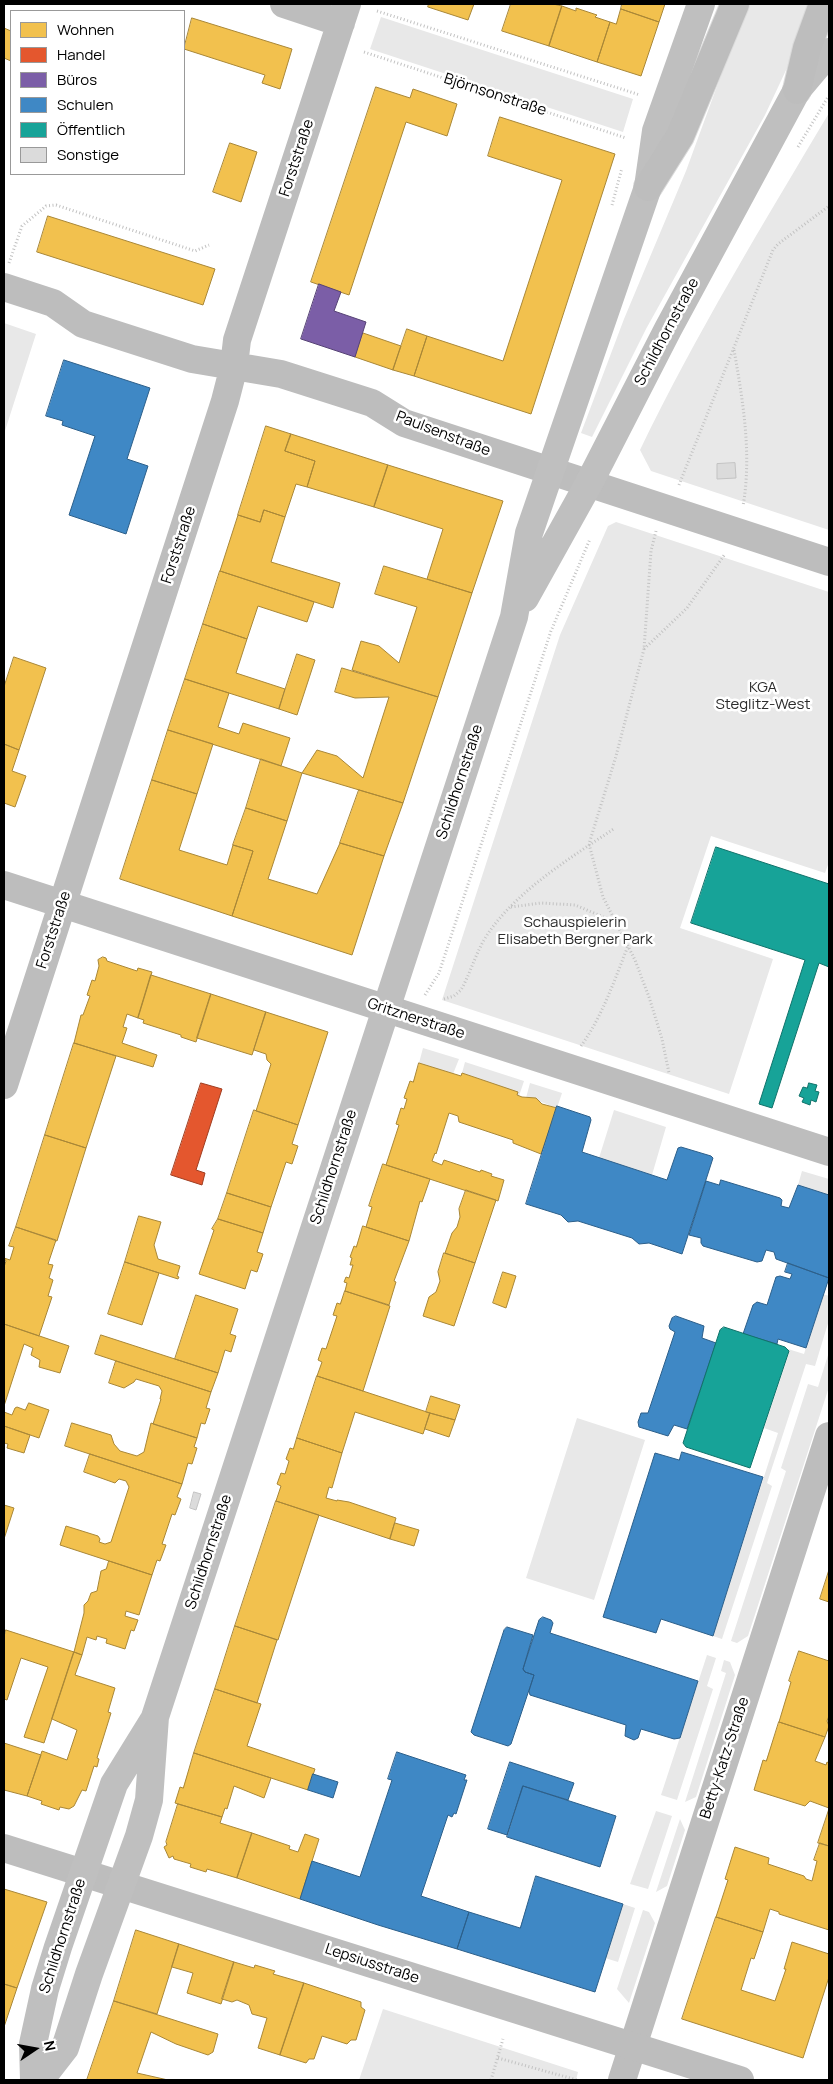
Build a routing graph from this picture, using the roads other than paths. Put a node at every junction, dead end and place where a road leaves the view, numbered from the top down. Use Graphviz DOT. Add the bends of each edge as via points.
graph roads {
  1 [pos="284,4"];
  2 [pos="701,4"];
  3 [pos="735,4"];
  4 [pos="823,4"];
  5 [pos="344,13"];
  6 [pos="829,52"];
  7 [pos="797,90"];
  8 [pos="648,187"];
  9 [pos="6,276"];
  10 [pos="234,366"];
  11 [pos="550,472"];
  12 [pos="588,485"];
  13 [pos="829,562"];
  14 [pos="514,617"];
  15 [pos="4,885"];
  16 [pos="63,904"];
  17 [pos="386,1010"];
  18 [pos="4,1085"];
  19 [pos="829,1152"];
  20 [pos="829,1436"];
  21 [pos="155,1717"];
  22 [pos="4,1848"];
  23 [pos="84,1873"];
  24 [pos="121,1885"];
  25 [pos="632,2046"];
  26 [pos="34,2080"];
  27 [pos="40,2080"];
  28 [pos="622,2080"];
  29 [pos="740,2080"];
  1 -- 5 [label="main road"];
  2 -- 8 [label="main road, Schildhornstraße" via="656,131"];
  3 -- 8 [label="main road" via="680,136"];
  4 -- 7 [label="main road"];
  5 -- 10 [label="main road, Forststraße" via="237,340"];
  6 -- 7 [label="main road, Schildhornstraße"];
  7 -- 12 [label="main road, Schildhornstraße"];
  8 -- 11 [label="main road, Schildhornstraße"];
  9 -- 10 [label="main road, Paulsenstraße" via="83,324 192,359"];
  10 -- 11 [label="main road, Paulsenstraße" via="281,374 372,403 404,423"];
  10 -- 16 [label="main road, Forststraße"];
  11 -- 12 [label="main road, Paulsenstraße"];
  11 -- 14 [label="main road, Schildhornstraße" via="530,533"];
  12 -- 13 [label="main road, Paulsenstraße"];
  12 -- 14 [label="main road, Schildhornstraße"];
  14 -- 17 [label="main road, Schildhornstraße"];
  15 -- 16 [label="main road, Gritznerstraße"];
  16 -- 17 [label="main road, Gritznerstraße"];
  16 -- 18 [label="main road, Forststraße"];
  17 -- 19 [label="main road, Gritznerstraße"];
  17 -- 21 [label="main road, Schildhornstraße"];
  20 -- 25 [label="main road, Betty-Katz-Straße"];
  21 -- 23 [label="main road, Schildhornstraße" via="114,1784"];
  21 -- 24 [label="main road, Schildhornstraße" via="149,1800"];
  22 -- 23 [label="main road, Lepsiusstraße"];
  23 -- 24 [label="main road, Lepsiusstraße"];
  23 -- 26 [label="main road, Schildhornstraße" via="45,1988 33,2044"];
  24 -- 25 [label="main road, Lepsiusstraße"];
  24 -- 27 [label="main road, Schildhornstraße" via="65,2048"];
  25 -- 28 [label="main road, Betty-Katz-Straße"];
  25 -- 29 [label="main road, Lepsiusstraße"];
}
